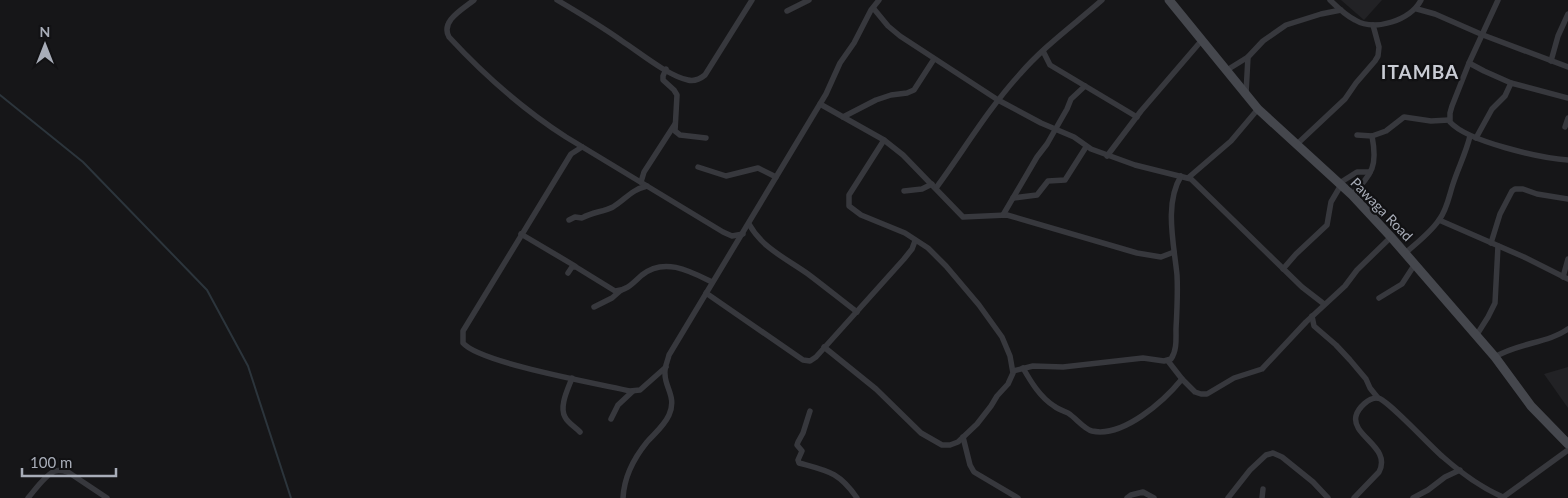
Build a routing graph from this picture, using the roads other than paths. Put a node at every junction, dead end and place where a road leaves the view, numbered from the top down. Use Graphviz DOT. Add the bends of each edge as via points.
graph roads {
  1 [pos="474,0"];
  2 [pos="557,0"];
  3 [pos="752,0"];
  4 [pos="809,0"];
  5 [pos="871,0"];
  6 [pos="879,0"];
  7 [pos="1102,0"];
  8 [pos="1330,0"];
  9 [pos="1421,0"];
  10 [pos="1498,0"];
  11 [pos="1172,1"];
  12 [pos="872,9"];
  13 [pos="1417,9"];
  14 [pos="1341,10"];
  15 [pos="787,11"];
  16 [pos="1567,17"];
  17 [pos="1373,25"];
  18 [pos="1483,35"];
  19 [pos="1202,40"];
  20 [pos="1043,52"];
  21 [pos="1248,57"];
  22 [pos="934,59"];
  23 [pos="1551,60"];
  24 [pos="1469,63"];
  25 [pos="1568,67"];
  26 [pos="666,69"];
  27 [pos="1227,70"];
  28 [pos="1511,83"];
  29 [pos="1085,86"];
  30 [pos="1246,93"];
  31 [pos="1568,98"];
  32 [pos="998,100"];
  33 [pos="820,104"];
  34 [pos="1258,109"];
  35 [pos="1137,117"];
  36 [pos="843,118"];
  37 [pos="1568,118"];
  38 [pos="1449,120"];
  39 [pos="675,124"];
  40 [pos="1565,127"];
  41 [pos="1055,129"];
  42 [pos="1356,135"];
  43 [pos="1372,136"];
  44 [pos="1473,137"];
  45 [pos="706,138"];
  46 [pos="884,140"];
  47 [pos="1296,145"];
  48 [pos="582,147"];
  49 [pos="1086,147"];
  50 [pos="1107,156"];
  51 [pos="1568,160"];
  52 [pos="698,167"];
  53 [pos="1370,172"];
  54 [pos="1181,176"];
  55 [pos="776,177"];
  56 [pos="1188,178"];
  57 [pos="641,182"];
  58 [pos="1339,185"];
  59 [pos="647,186"];
  60 [pos="934,186"];
  61 [pos="904,190"];
  62 [pos="1352,195"];
  63 [pos="1013,198"];
  64 [pos="1568,198"];
  65 [pos="1003,215"];
  66 [pos="570,220"];
  67 [pos="1439,220"];
  68 [pos="749,224"];
  69 [pos="521,234"];
  70 [pos="743,234"];
  71 [pos="1391,237"];
  72 [pos="915,241"];
  73 [pos="1492,243"];
  74 [pos="1498,246"];
  75 [pos="1174,252"];
  76 [pos="1405,253"];
  77 [pos="1568,259"];
  78 [pos="1415,264"];
  79 [pos="576,267"];
  80 [pos="1283,269"];
  81 [pos="568,273"];
  82 [pos="1566,278"];
  83 [pos="712,282"];
  84 [pos="620,291"];
  85 [pos="706,293"];
  86 [pos="1379,298"];
  87 [pos="1324,304"];
  88 [pos="594,307"];
  89 [pos="856,312"];
  90 [pos="1312,316"];
  91 [pos="1568,328"];
  92 [pos="1476,336"];
  93 [pos="824,347"];
  94 [pos="1495,357"];
  95 [pos="1168,361"];
  96 [pos="666,367"];
  97 [pos="1023,368"];
  98 [pos="1013,371"];
  99 [pos="572,378"];
  100 [pos="1182,379"];
  101 [pos="633,391"];
  102 [pos="1378,398"];
  103 [pos="810,411"];
  104 [pos="611,419"];
  105 [pos="580,432"];
  106 [pos="963,437"];
  107 [pos="1567,450"];
  108 [pos="1460,470"];
  109 [pos="1263,489"];
  110 [pos="28,498"];
  111 [pos="107,498"];
  112 [pos="623,498"];
  113 [pos="857,498"];
  114 [pos="1017,498"];
  115 [pos="1127,498"];
  116 [pos="1154,498"];
  117 [pos="1228,498"];
  118 [pos="1262,498"];
  119 [pos="1328,498"];
  120 [pos="1354,498"];
  121 [pos="1413,498"];
  122 [pos="1502,498"];
  1 -- 48 [label="street" via="449,21 446,26 449,37 516,102"];
  2 -- 26 [label="street"];
  3 -- 26 [label="street" via="705,75 689,81"];
  4 -- 15 [label="street"];
  5 -- 12 [label="street"];
  6 -- 12 [label="street"];
  7 -- 20 [label="street"];
  8 -- 14 [label="street"];
  9 -- 13 [label="street"];
  10 -- 18 [label="street"];
  11 -- 19 [label="main road, Pawaga Road"];
  12 -- 22 [label="street" via="891,29"];
  12 -- 33 [label="street"];
  13 -- 17 [label="street" via="1395,20"];
  13 -- 18 [label="street"];
  14 -- 17 [label="street" via="1355,20"];
  14 -- 21 [label="street" via="1281,27"];
  16 -- 23 [label="street"];
  17 -- 47 [label="street" via="1379,47 1375,61 1345,99"];
  18 -- 23 [label="street"];
  18 -- 24 [label="street"];
  19 -- 27 [label="main road, Pawaga Road"];
  19 -- 35 [label="street"];
  20 -- 29 [label="street" via="1050,65"];
  20 -- 32 [label="street"];
  21 -- 27 [label="street"];
  21 -- 30 [label="street"];
  22 -- 32 [label="street"];
  22 -- 36 [label="street" via="914,90 876,100"];
  23 -- 25 [label="street"];
  24 -- 28 [label="street"];
  24 -- 38 [label="street"];
  26 -- 39 [label="street" via="663,80 677,95"];
  27 -- 30 [label="main road, Pawaga Road"];
  28 -- 31 [label="street"];
  28 -- 44 [label="street" via="1505,96"];
  29 -- 35 [label="street"];
  29 -- 41 [label="street" via="1070,99"];
  30 -- 34 [label="main road, Pawaga Road"];
  32 -- 41 [label="street"];
  32 -- 60 [label="street"];
  33 -- 36 [label="street"];
  33 -- 55 [label="street"];
  34 -- 47 [label="main road, Pawaga Road"];
  34 -- 56 [label="street" via="1231,141"];
  35 -- 50 [label="street"];
  36 -- 46 [label="street"];
  37 -- 40 [label="street"];
  38 -- 43 [label="street" via="1404,118 1386,131"];
  38 -- 44 [label="street"];
  39 -- 45 [label="street" via="677,134"];
  39 -- 57 [label="street"];
  41 -- 49 [label="street"];
  41 -- 63 [label="street"];
  42 -- 43 [label="street"];
  43 -- 53 [label="street" via="1375,164"];
  44 -- 51 [label="street" via="1543,157"];
  44 -- 67 [label="street"];
  46 -- 60 [label="street"];
  46 -- 72 [label="street" via="849,195 849,206 861,216 905,233"];
  47 -- 58 [label="main road, Pawaga Road"];
  48 -- 57 [label="street"];
  48 -- 69 [label="street" via="570,154"];
  49 -- 50 [label="street"];
  49 -- 63 [label="street" via="1065,180 1048,181 1037,195"];
  50 -- 54 [label="street"];
  52 -- 55 [label="street" via="726,176 758,168"];
  53 -- 58 [label="street" via="1357,172"];
  53 -- 62 [label="street"];
  54 -- 56 [label="street"];
  54 -- 75 [label="street" via="1172,198"];
  55 -- 68 [label="street"];
  56 -- 80 [label="street"];
  57 -- 59 [label="street"];
  58 -- 62 [label="main road, Pawaga Road"];
  58 -- 80 [label="street" via="1331,202 1327,224"];
  59 -- 66 [label="street" via="634,190 607,210"];
  59 -- 70 [label="street" via="723,232 732,236"];
  60 -- 61 [label="street"];
  60 -- 65 [label="street" via="964,217"];
  62 -- 71 [label="main road, Pawaga Road"];
  63 -- 65 [label="street"];
  64 -- 73 [label="street" via="1515,189 1500,214"];
  65 -- 75 [label="street" via="1137,253 1161,257"];
  67 -- 73 [label="street"];
  67 -- 76 [label="street"];
  68 -- 70 [label="street"];
  68 -- 89 [label="street" via="763,243"];
  69 -- 79 [label="street"];
  69 -- 99 [label="street" via="463,331 463,343 480,354"];
  70 -- 83 [label="street"];
  71 -- 76 [label="main road, Pawaga Road"];
  71 -- 87 [label="street"];
  72 -- 89 [label="street" via="904,259"];
  72 -- 98 [label="street" via="928,248 946,266 987,315 1006,346"];
  73 -- 74 [label="street"];
  74 -- 82 [label="street"];
  74 -- 92 [label="street" via="1495,302"];
  75 -- 95 [label="street" via="1178,296 1176,348"];
  76 -- 78 [label="main road, Pawaga Road"];
  77 -- 82 [label="street"];
  78 -- 86 [label="street" via="1402,284"];
  78 -- 92 [label="main road, Pawaga Road"];
  79 -- 81 [label="street"];
  79 -- 84 [label="street" via="609,288"];
  80 -- 87 [label="street"];
  83 -- 84 [label="street" via="677,266 660,267"];
  83 -- 85 [label="street"];
  84 -- 88 [label="street"];
  85 -- 93 [label="street" via="805,361 814,359"];
  85 -- 96 [label="street" via="669,355"];
  87 -- 90 [label="street"];
  89 -- 93 [label="street"];
  90 -- 100 [label="street" via="1262,369 1234,378 1207,394 1195,392"];
  90 -- 102 [label="street" via="1314,326 1350,360"];
  91 -- 94 [label="street" via="1556,335 1508,349"];
  92 -- 94 [label="main road, Pawaga Road"];
  93 -- 106 [label="street" via="933,441 950,445"];
  94 -- 107 [label="main road, Pawaga Road"];
  95 -- 97 [label="street" via="1143,358"];
  95 -- 100 [label="street"];
  96 -- 101 [label="street" via="640,390"];
  96 -- 112 [label="street" via="671,391 670,413 636,460 626,479"];
  97 -- 98 [label="street"];
  97 -- 100 [label="street" via="1030,381 1054,407 1090,430 1100,432 1136,419 1157,405"];
  98 -- 106 [label="street" via="1012,379"];
  99 -- 101 [label="street"];
  99 -- 105 [label="street" via="564,412"];
  101 -- 104 [label="street" via="618,404"];
  102 -- 108 [label="street"];
  102 -- 120 [label="street" via="1366,403 1358,411 1356,420 1358,428 1380,456 1382,467"];
  103 -- 113 [label="street" via="797,445 802,451 799,463 840,477"];
  106 -- 114 [label="street" via="974,472"];
  107 -- 122 [label="street"];
  108 -- 121 [label="street"];
  108 -- 122 [label="street"];
  109 -- 118 [label="street"];
  110 -- 111 [label="street" via="51,474 61,470"];
  115 -- 116 [label="street" via="1142,492"];
  117 -- 119 [label="street" via="1250,470 1266,455 1273,454 1282,456"];
}
